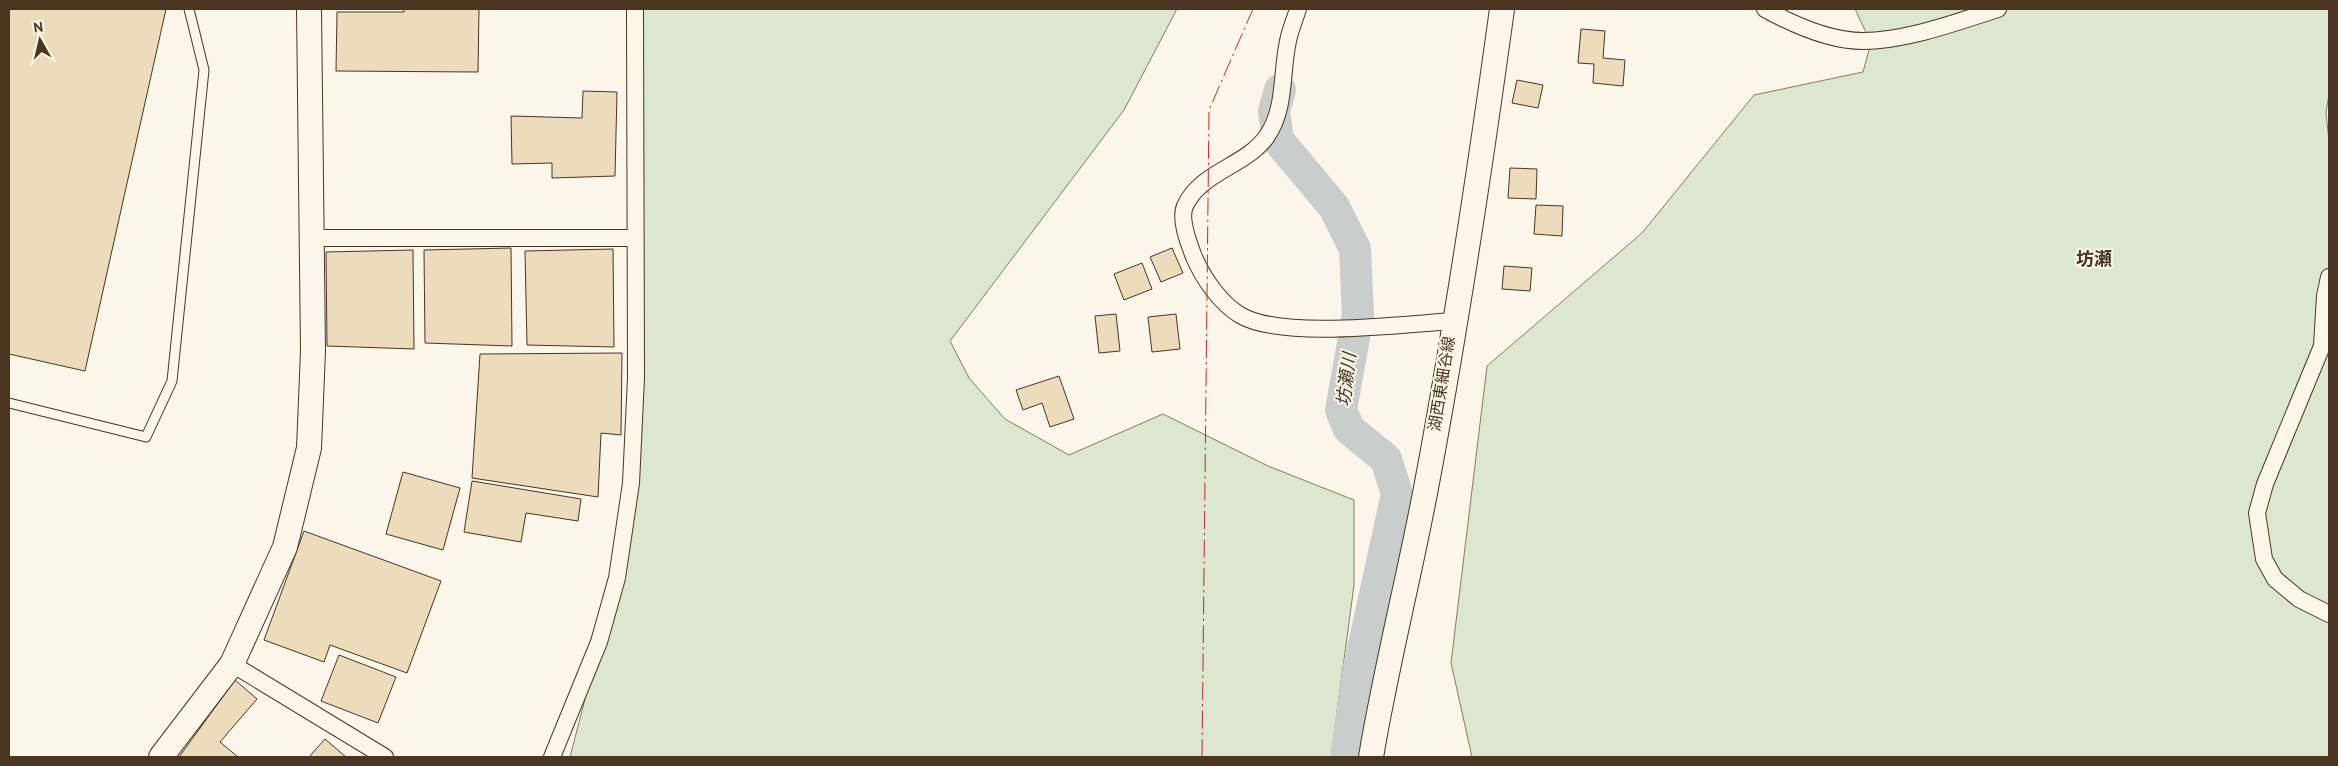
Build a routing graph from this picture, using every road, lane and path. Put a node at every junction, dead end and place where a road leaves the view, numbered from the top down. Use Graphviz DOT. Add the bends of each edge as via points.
graph roads {
  1 [pos="189,9"];
  2 [pos="309,9"];
  3 [pos="635,9"];
  4 [pos="1298,9"];
  5 [pos="1502,9"];
  6 [pos="1765,9"];
  7 [pos="1998,9"];
  8 [pos="312,238"];
  9 [pos="635,238"];
  10 [pos="2329,277"];
  11 [pos="1454,321"];
  12 [pos="9,403"];
  13 [pos="2329,614"];
  14 [pos="232,664"];
  15 [pos="161,757"];
  16 [pos="385,757"];
  17 [pos="552,757"];
  18 [pos="1371,757"];
  1 -- 12 [label="lane" via="204,70 172,382 146,437"];
  2 -- 8 [label="street"];
  3 -- 9 [label="street"];
  4 -- 11 [label="street" via="1288,40 1278,116 1268,135 1260,146 1200,185 1184,208 1184,221 1199,268 1221,299 1240,315 1255,322 1290,327 1342,328"];
  5 -- 11 [label="street, 湖西東細谷線"];
  6 -- 7 [label="street" via="1836,38 1864,41 1922,33"];
  8 -- 9 [label="street"];
  8 -- 14 [label="street" via="309,448 284,547"];
  9 -- 17 [label="street" via="636,378 631,483 617,578 599,642"];
  10 -- 13 [label="street" via="2322,346 2265,484 2257,512 2264,559 2275,579 2299,598"];
  11 -- 18 [label="street, 湖西東細谷線" via="1426,487"];
  14 -- 15 [label="street"];
  14 -- 16 [label="street"];
}
